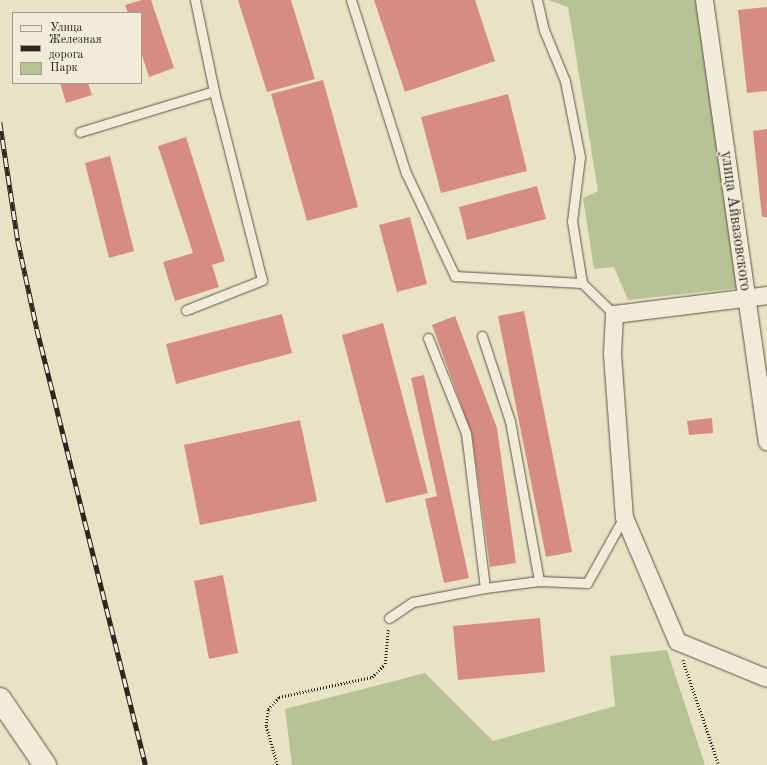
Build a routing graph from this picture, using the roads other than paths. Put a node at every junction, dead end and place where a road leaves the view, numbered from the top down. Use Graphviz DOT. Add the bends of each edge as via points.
graph roads {
  1 [pos="195,0"];
  2 [pos="351,0"];
  3 [pos="537,0"];
  4 [pos="704,0"];
  5 [pos="214,91"];
  6 [pos="80,132"];
  7 [pos="582,283"];
  8 [pos="767,295"];
  9 [pos="746,298"];
  10 [pos="186,310"];
  11 [pos="614,314"];
  12 [pos="482,336"];
  13 [pos="428,338"];
  14 [pos="767,442"];
  15 [pos="624,517"];
  16 [pos="539,581"];
  17 [pos="485,588"];
  18 [pos="389,618"];
  19 [pos="767,678"];
  20 [pos="0,699"];
  21 [pos="45,765"];
  1 -- 5 [label="lane"];
  2 -- 7 [label="lane" via="406,173 455,276"];
  3 -- 7 [label="lane" via="544,30 565,81 580,156 572,221"];
  4 -- 9 [label="street, улица Айвазовского"];
  5 -- 6 [label="lane"];
  5 -- 10 [label="lane" via="262,280"];
  7 -- 11 [label="lane"];
  8 -- 9 [label="street"];
  9 -- 11 [label="street"];
  9 -- 14 [label="street, улица Айвазовского"];
  11 -- 15 [label="street" via="612,354"];
  12 -- 16 [label="lane" via="510,421"];
  13 -- 17 [label="lane" via="466,433"];
  15 -- 16 [label="lane" via="587,584"];
  15 -- 19 [label="street" via="677,641"];
  16 -- 17 [label="lane"];
  17 -- 18 [label="lane" via="413,602"];
  20 -- 21 [label="main road"];
}
